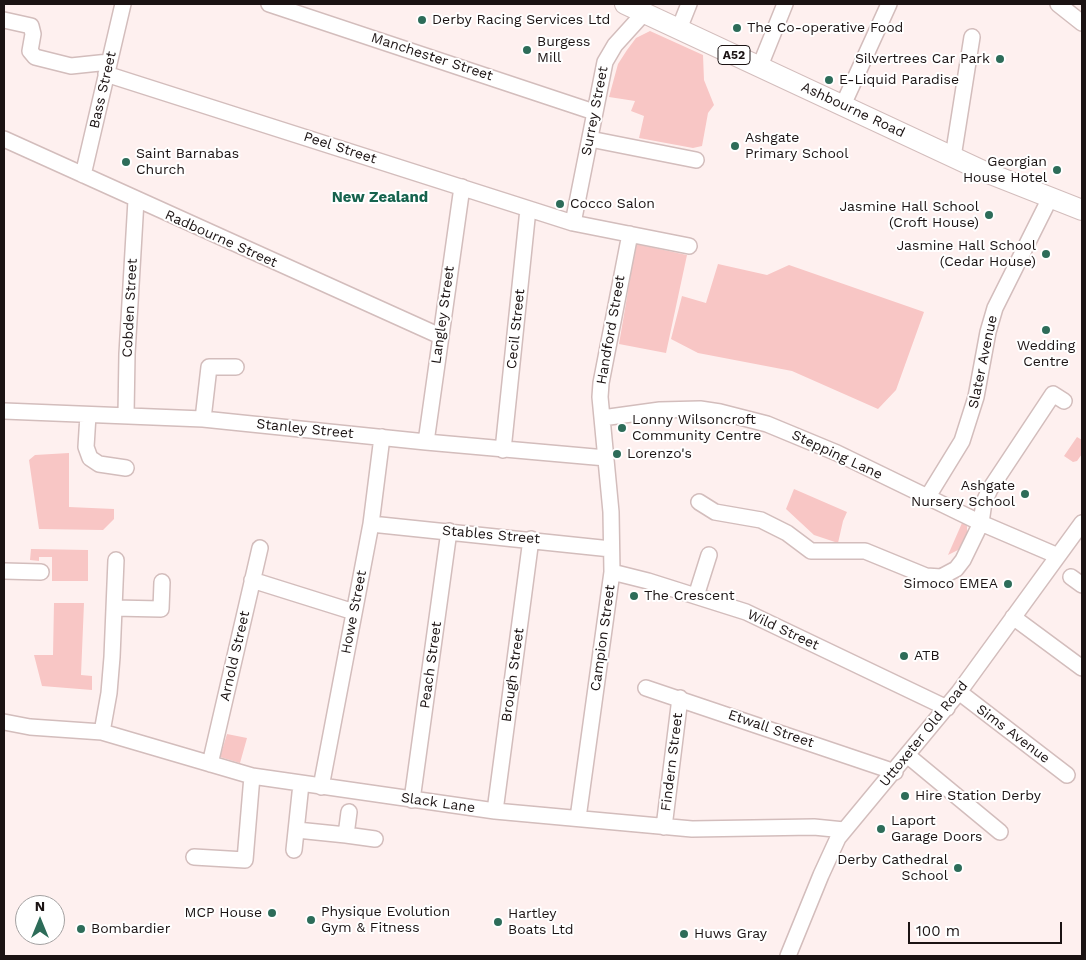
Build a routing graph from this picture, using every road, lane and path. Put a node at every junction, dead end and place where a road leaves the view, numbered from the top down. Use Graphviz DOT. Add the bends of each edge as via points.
graph roads {
  1 [pos="123,4"];
  2 [pos="269,4"];
  3 [pos="625,4"];
  4 [pos="689,4"];
  5 [pos="785,4"];
  6 [pos="889,4"];
  7 [pos="1058,4"];
  8 [pos="644,13"];
  9 [pos="4,20"];
  10 [pos="1082,23"];
  11 [pos="679,29"];
  12 [pos="972,37"];
  13 [pos="760,66"];
  14 [pos="108,68"];
  15 [pos="843,105"];
  16 [pos="594,112"];
  17 [pos="4,139"];
  18 [pos="590,139"];
  19 [pos="953,157"];
  20 [pos="696,160"];
  21 [pos="82,175"];
  22 [pos="462,187"];
  23 [pos="1050,198"];
  24 [pos="136,200"];
  25 [pos="528,209"];
  26 [pos="1082,210"];
  27 [pos="573,223"];
  28 [pos="630,234"];
  29 [pos="689,246"];
  30 [pos="440,336"];
  31 [pos="236,367"];
  32 [pos="1064,401"];
  33 [pos="4,411"];
  34 [pos="126,415"];
  35 [pos="88,416"];
  36 [pos="602,418"];
  37 [pos="203,419"];
  38 [pos="382,436"];
  39 [pos="426,442"];
  40 [pos="503,450"];
  41 [pos="606,458"];
  42 [pos="126,468"];
  43 [pos="927,498"];
  44 [pos="699,502"];
  45 [pos="981,523"];
  46 [pos="1082,523"];
  47 [pos="371,524"];
  48 [pos="449,531"];
  49 [pos="531,539"];
  50 [pos="260,548"];
  51 [pos="611,549"];
  52 [pos="709,556"];
  53 [pos="1058,556"];
  54 [pos="116,560"];
  55 [pos="4,571"];
  56 [pos="41,572"];
  57 [pos="612,572"];
  58 [pos="252,580"];
  59 [pos="162,582"];
  60 [pos="696,596"];
  61 [pos="114,608"];
  62 [pos="354,612"];
  63 [pos="1013,617"];
  64 [pos="1082,668"];
  65 [pos="646,688"];
  66 [pos="959,692"];
  67 [pos="680,698"];
  68 [pos="947,708"];
  69 [pos="4,722"];
  70 [pos="102,732"];
  71 [pos="908,756"];
  72 [pos="210,764"];
  73 [pos="895,772"];
  74 [pos="1067,775"];
  75 [pos="252,776"];
  76 [pos="301,784"];
  77 [pos="320,787"];
  78 [pos="412,800"];
  79 [pos="495,811"];
  80 [pos="349,812"];
  81 [pos="578,818"];
  82 [pos="664,827"];
  83 [pos="297,830"];
  84 [pos="844,830"];
  85 [pos="1000,832"];
  86 [pos="346,835"];
  87 [pos="375,839"];
  88 [pos="294,850"];
  89 [pos="194,858"];
  90 [pos="788,956"];
  1 -- 14 [label="street, Bass Street"];
  2 -- 16 [label="street, Manchester Street"];
  3 -- 8 [label="main road, Ashbourne Road / A52"];
  4 -- 11 [label="street"];
  5 -- 13 [label="street"];
  6 -- 15 [label="street"];
  7 -- 10 [label="street"];
  8 -- 11 [label="main road, Ashbourne Road / A52"];
  8 -- 16 [label="street, Surrey Street" via="607,56"];
  9 -- 14 [label="street" via="31,26 30,51 35,57 71,66"];
  11 -- 13 [label="main road, Ashbourne Road / A52"];
  12 -- 19 [label="street"];
  13 -- 15 [label="main road, Ashbourne Road / A52"];
  14 -- 21 [label="street, Bass Street"];
  14 -- 22 [label="street, Peel Street"];
  15 -- 19 [label="main road, Ashbourne Road / A52"];
  16 -- 18 [label="street, Surrey Street"];
  17 -- 21 [label="street, Radbourne Street"];
  18 -- 20 [label="street"];
  18 -- 27 [label="street, Surrey Street"];
  19 -- 23 [label="main road, Ashbourne Road / A52"];
  21 -- 24 [label="street, Radbourne Street"];
  22 -- 25 [label="street, Peel Street"];
  22 -- 30 [label="street, Langley Street"];
  23 -- 26 [label="main road, Ashbourne Road / A52"];
  23 -- 43 [label="street, Slater Avenue" via="995,308 976,397 962,441"];
  24 -- 30 [label="street, Radbourne Street"];
  24 -- 34 [label="street, Cobden Street"];
  25 -- 27 [label="street, Peel Street"];
  25 -- 40 [label="street, Cecil Street"];
  27 -- 28 [label="street, Peel Street"];
  28 -- 29 [label="street, Peel Street"];
  28 -- 36 [label="street, Handford Street" via="601,383"];
  30 -- 39 [label="street, Langley Street"];
  31 -- 37 [label="street" via="209,367"];
  32 -- 45 [label="street" via="1053,394 990,489"];
  33 -- 35 [label="street, Stanley Street"];
  34 -- 35 [label="street, Stanley Street"];
  34 -- 37 [label="street, Stanley Street"];
  35 -- 42 [label="street" via="86,447 90,458 99,464"];
  36 -- 41 [label="street, Handford Street"];
  36 -- 43 [label="street, Stepping Lane" via="674,410 720,412 785,431"];
  37 -- 38 [label="street, Stanley Street"];
  38 -- 39 [label="street, Stanley Street"];
  38 -- 47 [label="street, Howe Street"];
  39 -- 40 [label="street, Stanley Street"];
  40 -- 41 [label="street, Stanley Street"];
  41 -- 51 [label="street, Campion Street"];
  43 -- 45 [label="street, Stepping Lane"];
  44 -- 45 [label="street" via="721,514 761,520 811,550 865,551 934,577 956,569"];
  45 -- 53 [label="street, Stepping Lane"];
  46 -- 53 [label="street, Uttoxeter Old Road"];
  47 -- 48 [label="street, Stables Street"];
  47 -- 62 [label="street, Howe Street"];
  48 -- 49 [label="street, Stables Street"];
  48 -- 78 [label="street, Peach Street"];
  49 -- 51 [label="street, Stables Street"];
  49 -- 79 [label="street, Brough Street"];
  50 -- 58 [label="street, Arnold Street"];
  51 -- 57 [label="street, Campion Street"];
  52 -- 60 [label="street"];
  53 -- 63 [label="street, Uttoxeter Old Road"];
  54 -- 61 [label="street"];
  55 -- 56 [label="street"];
  57 -- 60 [label="street, Wild Street"];
  57 -- 81 [label="street, Campion Street"];
  58 -- 62 [label="street"];
  58 -- 72 [label="street, Arnold Street"];
  59 -- 61 [label="street" via="161,609"];
  60 -- 68 [label="street, Wild Street" via="746,612"];
  61 -- 70 [label="street" via="109,694"];
  62 -- 77 [label="street, Howe Street"];
  63 -- 64 [label="street"];
  63 -- 66 [label="street, Uttoxeter Old Road"];
  65 -- 67 [label="street, Etwall Street"];
  66 -- 68 [label="street, Uttoxeter Old Road"];
  66 -- 74 [label="street, Sims Avenue"];
  67 -- 73 [label="street, Etwall Street"];
  67 -- 82 [label="street, Findern Street"];
  68 -- 71 [label="street, Uttoxeter Old Road"];
  69 -- 70 [label="street, Slack Lane"];
  70 -- 72 [label="street, Slack Lane"];
  71 -- 73 [label="street, Uttoxeter Old Road"];
  71 -- 85 [label="street"];
  72 -- 75 [label="street, Slack Lane"];
  73 -- 84 [label="street, Uttoxeter Old Road"];
  75 -- 76 [label="street, Slack Lane"];
  75 -- 89 [label="street" via="245,860"];
  76 -- 77 [label="street, Slack Lane"];
  76 -- 83 [label="street"];
  77 -- 78 [label="street, Slack Lane"];
  78 -- 79 [label="street, Slack Lane"];
  79 -- 81 [label="street, Slack Lane"];
  80 -- 86 [label="street"];
  81 -- 82 [label="street, Slack Lane"];
  82 -- 84 [label="street, Slack Lane"];
  83 -- 86 [label="street"];
  83 -- 88 [label="street"];
  84 -- 90 [label="street, Uttoxeter Old Road" via="833,847"];
  86 -- 87 [label="street"];
}
